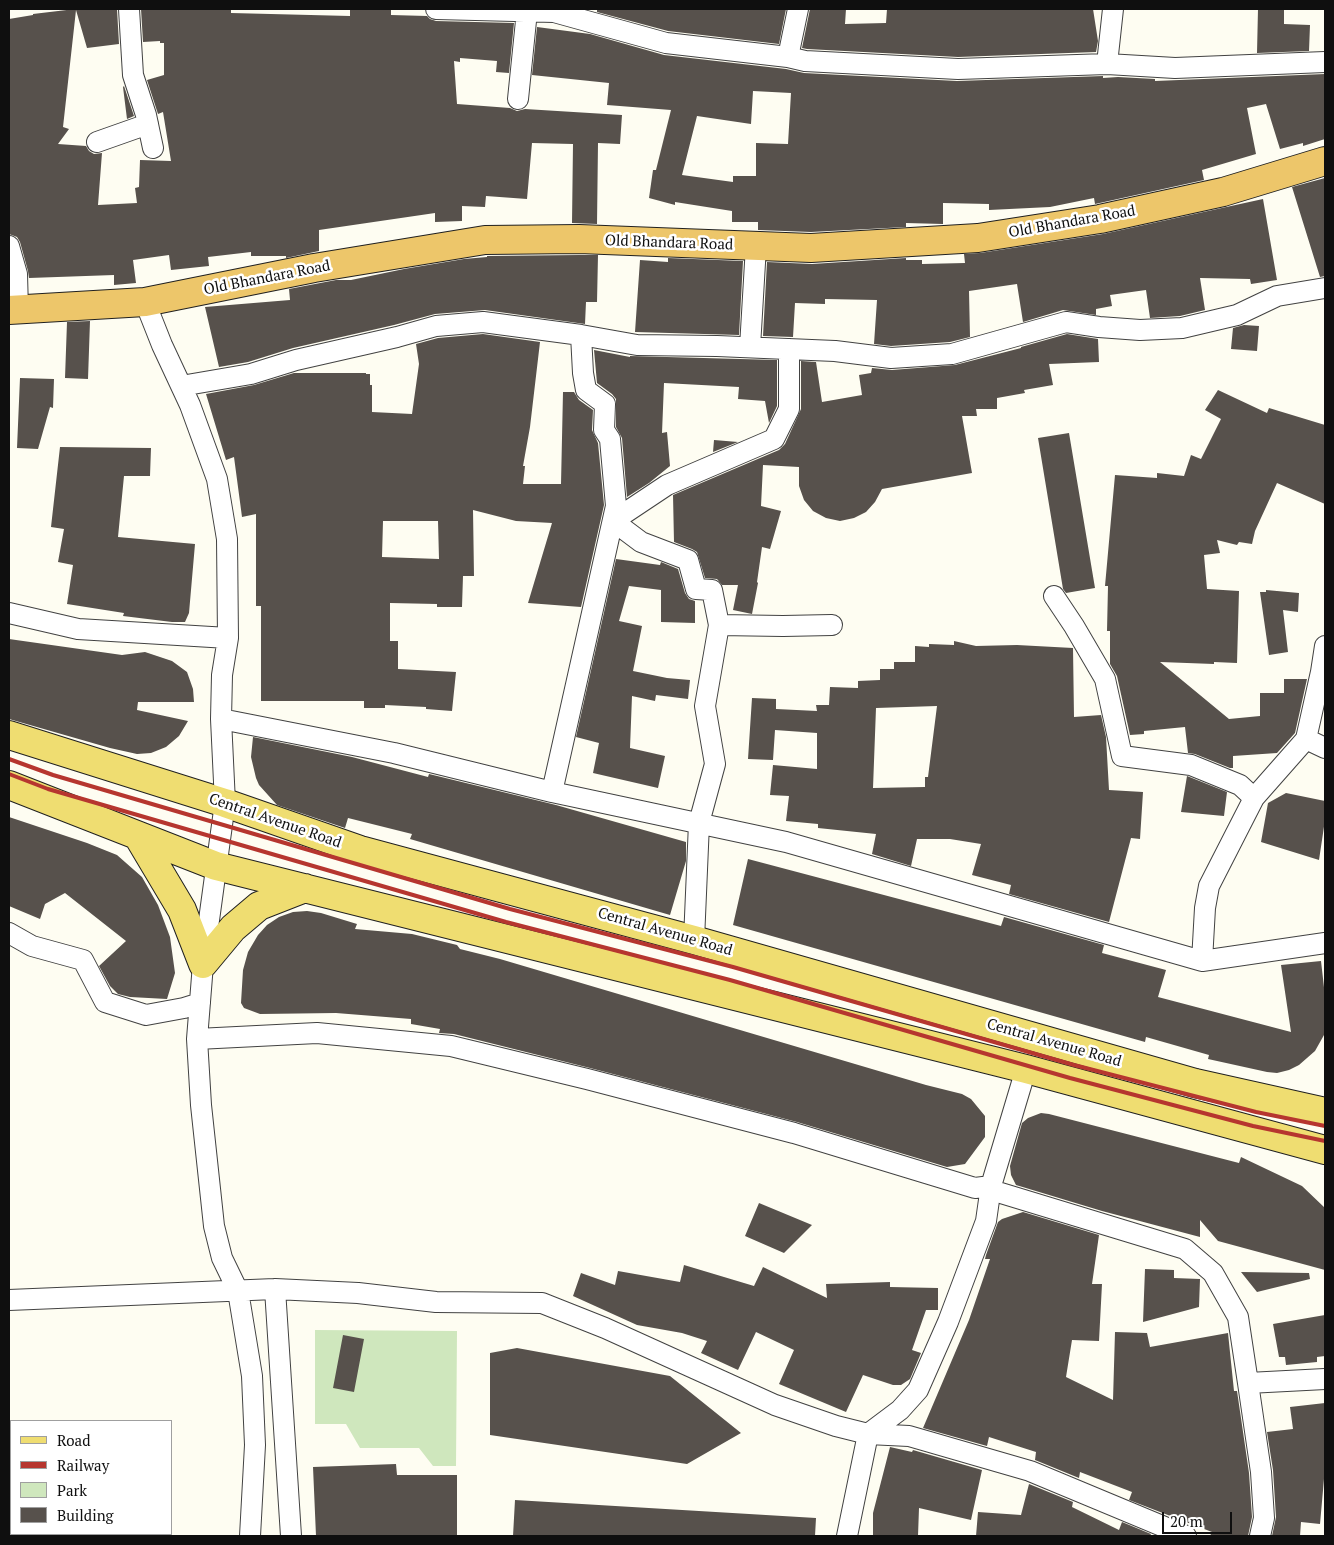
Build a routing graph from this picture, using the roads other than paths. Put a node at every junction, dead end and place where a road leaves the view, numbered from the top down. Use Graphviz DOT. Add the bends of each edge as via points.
graph roads {
  1 [pos="129,9"];
  2 [pos="436,9"];
  3 [pos="798,9"];
  4 [pos="1113,9"];
  5 [pos="527,11"];
  6 [pos="576,13"];
  7 [pos="788,57"];
  8 [pos="1325,62"];
  9 [pos="1107,64"];
  10 [pos="518,99"];
  11 [pos="148,124"];
  12 [pos="97,142"];
  13 [pos="153,148"];
  14 [pos="1325,161"];
  15 [pos="9,246"];
  16 [pos="756,246"];
  17 [pos="1325,288"];
  18 [pos="145,302"];
  19 [pos="14,309"];
  20 [pos="581,335"];
  21 [pos="750,347"];
  22 [pos="789,349"];
  23 [pos="181,386"];
  24 [pos="614,521"];
  25 [pos="1054,596"];
  26 [pos="9,613"];
  27 [pos="719,625"];
  28 [pos="832,625"];
  29 [pos="228,638"];
  30 [pos="1325,646"];
  31 [pos="221,719"];
  32 [pos="9,735"];
  33 [pos="1306,739"];
  34 [pos="1325,748"];
  35 [pos="9,785"];
  36 [pos="552,792"];
  37 [pos="1254,798"];
  38 [pos="225,803"];
  39 [pos="699,824"];
  40 [pos="138,836"];
  41 [pos="216,866"];
  42 [pos="305,888"];
  43 [pos="9,933"];
  44 [pos="694,940"];
  45 [pos="1325,943"];
  46 [pos="1202,961"];
  47 [pos="203,964"];
  48 [pos="200,1003"];
  49 [pos="197,1039"];
  50 [pos="1026,1070"];
  51 [pos="1325,1112"];
  52 [pos="1325,1150"];
  53 [pos="991,1188"];
  54 [pos="275,1289"];
  55 [pos="238,1291"];
  56 [pos="9,1300"];
  57 [pos="1325,1379"];
  58 [pos="1248,1383"];
  59 [pos="868,1434"];
  60 [pos="250,1536"];
  61 [pos="291,1536"];
  62 [pos="847,1536"];
  63 [pos="1186,1536"];
  64 [pos="1260,1536"];
  1 -- 11 [label="street" via="133,75"];
  2 -- 5 [label="street"];
  3 -- 7 [label="street"];
  4 -- 9 [label="street"];
  5 -- 6 [label="street"];
  5 -- 10 [label="street"];
  6 -- 7 [label="street" via="666,43"];
  7 -- 9 [label="street" via="805,61 958,69"];
  8 -- 9 [label="street" via="1175,68"];
  11 -- 12 [label="street"];
  11 -- 13 [label="street"];
  14 -- 16 [label="highway, Old Bhandara Road" via="1223,192 1100,220 978,238 811,248"];
  15 -- 19 [label="street" via="17,274"];
  16 -- 18 [label="highway, Old Bhandara Road" via="579,239 485,240 314,268"];
  16 -- 21 [label="street"];
  17 -- 22 [label="street" via="1277,296 1238,315 1182,328 1140,330 1066,322 952,354 891,358"];
  18 -- 19 [label="highway, Old Bhandara Road"];
  18 -- 23 [label="street"];
  20 -- 21 [label="street" via="638,345"];
  20 -- 23 [label="street" via="483,322 436,326 251,374"];
  20 -- 24 [label="street" via="586,390 605,404 604,430 610,439 616,506"];
  21 -- 22 [label="street"];
  22 -- 24 [label="street" via="789,409 774,439 666,485"];
  23 -- 29 [label="street" via="217,479 227,540"];
  24 -- 27 [label="street" via="641,542 688,560 696,589 712,590"];
  24 -- 36 [label="street"];
  25 -- 37 [label="street" via="1105,679 1122,756 1191,765 1240,786"];
  26 -- 29 [label="street" via="78,629"];
  27 -- 28 [label="street"];
  27 -- 39 [label="street" via="705,706 714,764"];
  29 -- 31 [label="street" via="222,676"];
  30 -- 33 [label="street"];
  31 -- 36 [label="street" via="394,753"];
  31 -- 38 [label="street"];
  32 -- 38 [label="main road, Central Avenue Road"];
  33 -- 34 [label="street"];
  33 -- 37 [label="street"];
  35 -- 40 [label="main road"];
  36 -- 39 [label="street"];
  37 -- 46 [label="street" via="1209,886"];
  38 -- 41 [label="street"];
  38 -- 44 [label="main road, Central Avenue Road" via="360,850"];
  39 -- 44 [label="street"];
  39 -- 46 [label="street" via="786,842"];
  40 -- 41 [label="main road"];
  40 -- 47 [label="main road" via="182,910"];
  41 -- 42 [label="main road"];
  41 -- 47 [label="street"];
  42 -- 47 [label="main road" via="259,906 233,928"];
  42 -- 50 [label="main road"];
  43 -- 48 [label="street" via="32,946 83,960 105,1002 146,1015"];
  44 -- 51 [label="main road, Central Avenue Road" via="1195,1083"];
  45 -- 46 [label="street"];
  47 -- 48 [label="street"];
  48 -- 49 [label="street"];
  49 -- 53 [label="street" via="316,1033 451,1046 794,1133 975,1188"];
  49 -- 55 [label="street" via="214,1226 222,1258"];
  50 -- 52 [label="main road"];
  50 -- 53 [label="street"];
  53 -- 58 [label="street" via="1186,1249 1213,1273 1238,1317"];
  53 -- 59 [label="street" via="986,1220 948,1322 918,1390 900,1410"];
  54 -- 55 [label="street"];
  54 -- 59 [label="street" via="358,1293 436,1302 542,1304 605,1328 775,1405"];
  54 -- 61 [label="street"];
  55 -- 56 [label="street"];
  55 -- 60 [label="street" via="252,1376 255,1445"];
  57 -- 58 [label="street"];
  58 -- 64 [label="street" via="1261,1472 1264,1518"];
  59 -- 62 [label="street"];
  59 -- 63 [label="street" via="909,1436 1030,1471"];
}
